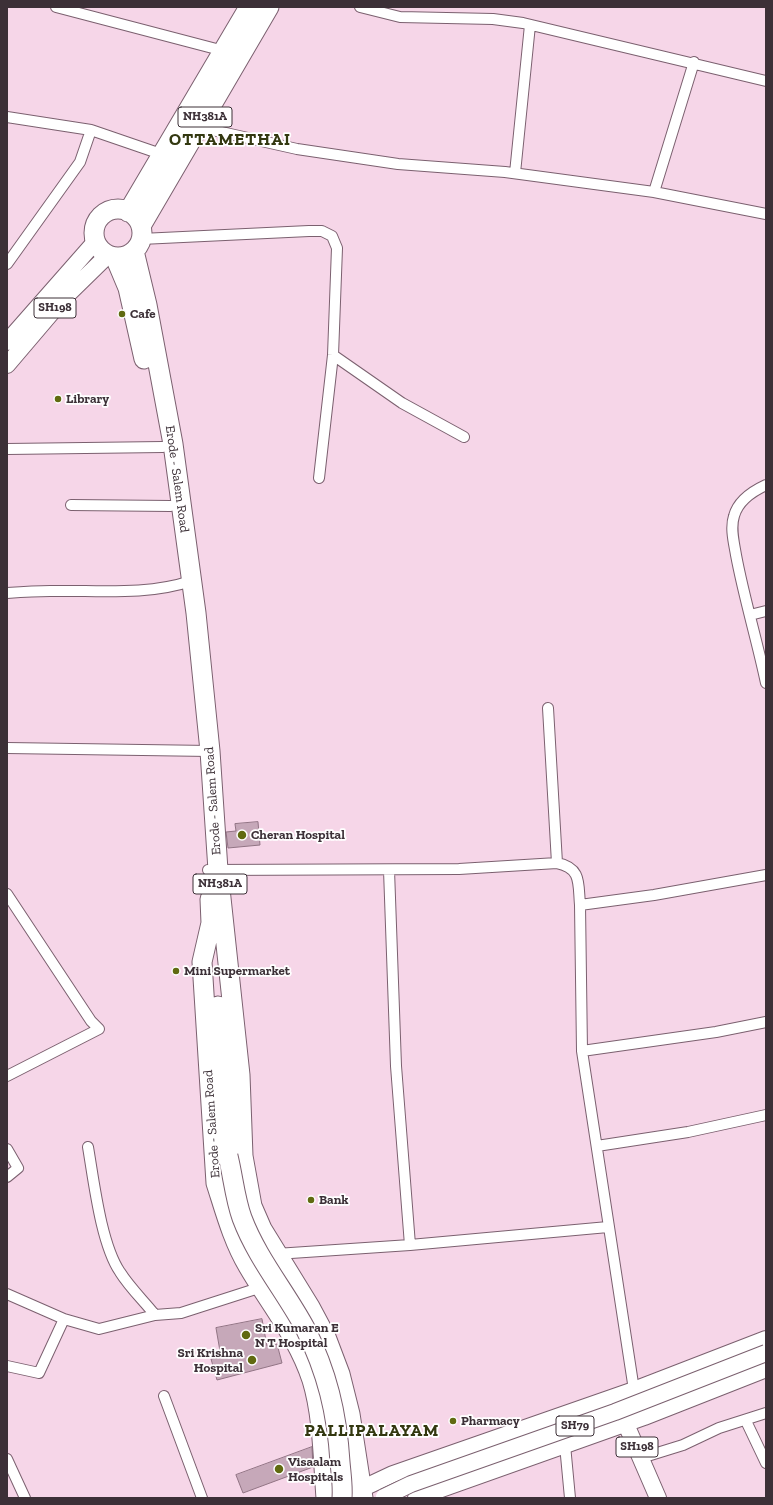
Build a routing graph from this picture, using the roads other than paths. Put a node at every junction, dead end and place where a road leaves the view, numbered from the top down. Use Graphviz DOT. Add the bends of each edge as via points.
graph roads {
  1 [pos="56,7"];
  2 [pos="249,7"];
  3 [pos="269,7"];
  4 [pos="360,7"];
  5 [pos="401,12"];
  6 [pos="530,24"];
  7 [pos="224,51"];
  8 [pos="694,62"];
  9 [pos="766,81"];
  10 [pos="7,117"];
  11 [pos="199,127"];
  12 [pos="90,130"];
  13 [pos="161,154"];
  14 [pos="515,173"];
  15 [pos="654,192"];
  16 [pos="128,212"];
  17 [pos="766,214"];
  18 [pos="138,239"];
  19 [pos="95,242"];
  20 [pos="111,256"];
  21 [pos="7,264"];
  22 [pos="7,342"];
  23 [pos="333,354"];
  24 [pos="7,365"];
  25 [pos="464,437"];
  26 [pos="163,447"];
  27 [pos="7,449"];
  28 [pos="319,478"];
  29 [pos="766,485"];
  30 [pos="71,504"];
  31 [pos="171,506"];
  32 [pos="186,583"];
  33 [pos="7,593"];
  34 [pos="766,611"];
  35 [pos="750,615"];
  36 [pos="766,683"];
  37 [pos="548,708"];
  38 [pos="7,748"];
  39 [pos="205,751"];
  40 [pos="557,863"];
  41 [pos="213,870"];
  42 [pos="389,870"];
  43 [pos="766,874"];
  44 [pos="7,894"];
  45 [pos="580,906"];
  46 [pos="211,923"];
  47 [pos="766,1022"];
  48 [pos="582,1051"];
  49 [pos="7,1076"];
  50 [pos="766,1116"];
  51 [pos="597,1146"];
  52 [pos="88,1147"];
  53 [pos="7,1149"];
  54 [pos="7,1177"];
  55 [pos="608,1226"];
  56 [pos="410,1245"];
  57 [pos="276,1254"];
  58 [pos="247,1264"];
  59 [pos="290,1277"];
  60 [pos="261,1288"];
  61 [pos="7,1294"];
  62 [pos="155,1315"];
  63 [pos="64,1319"];
  64 [pos="766,1339"];
  65 [pos="766,1353"];
  66 [pos="7,1366"];
  67 [pos="766,1369"];
  68 [pos="634,1390"];
  69 [pos="164,1396"];
  70 [pos="614,1397"];
  71 [pos="766,1413"];
  72 [pos="746,1420"];
  73 [pos="626,1424"];
  74 [pos="564,1445"];
  75 [pos="641,1458"];
  76 [pos="7,1459"];
  77 [pos="766,1463"];
  78 [pos="362,1494"];
  79 [pos="25,1498"];
  80 [pos="202,1498"];
  81 [pos="326,1498"];
  82 [pos="342,1498"];
  83 [pos="383,1498"];
  84 [pos="416,1498"];
  85 [pos="570,1498"];
  86 [pos="658,1498"];
  1 -- 7 [label="street"];
  2 -- 7 [label="highway, NH381A"];
  3 -- 11 [label="highway, NH381A"];
  4 -- 5 [label="street"];
  5 -- 6 [label="street"];
  6 -- 8 [label="street"];
  6 -- 14 [label="street"];
  7 -- 13 [label="highway, NH381A" via="186,117"];
  8 -- 9 [label="street"];
  8 -- 15 [label="street"];
  10 -- 12 [label="street"];
  11 -- 14 [label="street" via="297,149 398,164"];
  11 -- 18 [label="highway, NH381A"];
  12 -- 13 [label="street"];
  12 -- 21 [label="street" via="80,162"];
  13 -- 16 [label="highway, NH381A"];
  14 -- 15 [label="street"];
  15 -- 17 [label="street"];
  16 -- 18 [label="highway, NH381A" via="133,215"];
  16 -- 19 [label="highway" via="115,209 104,214 94,229"];
  18 -- 20 [label="highway" via="128,255"];
  18 -- 23 [label="street" via="309,231 322,231 332,236 337,248"];
  18 -- 32 [label="highway, Erode - Salem Road / NH381A" via="147,305 173,444"];
  19 -- 20 [label="highway, NH381A" via="100,250"];
  19 -- 22 [label="main road, SH198"];
  20 -- 24 [label="main road, SH198" via="64,298"];
  20 -- 26 [label="highway, Erode - Salem Road / NH381A" via="128,288"];
  23 -- 25 [label="street" via="402,403"];
  23 -- 28 [label="street"];
  26 -- 27 [label="street"];
  26 -- 31 [label="highway, Erode - Salem Road / NH381A"];
  29 -- 35 [label="street" via="753,492 740,504 734,515 732,532"];
  30 -- 31 [label="street"];
  31 -- 32 [label="highway, Erode - Salem Road / NH381A"];
  32 -- 33 [label="street" via="132,591"];
  32 -- 39 [label="highway, Erode - Salem Road / NH381A"];
  34 -- 35 [label="street"];
  35 -- 36 [label="street"];
  37 -- 40 [label="street"];
  38 -- 39 [label="street"];
  39 -- 41 [label="highway, Erode - Salem Road / NH381A"];
  40 -- 42 [label="street"];
  40 -- 45 [label="street" via="573,869 578,882"];
  41 -- 42 [label="street"];
  41 -- 46 [label="highway, Erode - Salem Road / NH381A"];
  41 -- 57 [label="highway, Erode - Salem Road / NH381A" via="240,1075 242,1156 252,1206"];
  42 -- 56 [label="street" via="396,1066"];
  43 -- 45 [label="street"];
  44 -- 49 [label="street" via="91,1021 99,1028"];
  45 -- 48 [label="street"];
  46 -- 58 [label="highway, Erode - Salem Road / NH381A" via="202,962 216,1183"];
  46 -- 82 [label="highway, bridge" via="228,1156 237,1199 248,1233 272,1277 305,1328 328,1385 338,1431"];
  47 -- 48 [label="street" via="716,1032"];
  48 -- 51 [label="street"];
  50 -- 51 [label="street" via="688,1132"];
  51 -- 55 [label="street"];
  52 -- 62 [label="street" via="103,1227 114,1262"];
  53 -- 54 [label="street" via="18,1168"];
  55 -- 56 [label="street"];
  55 -- 68 [label="street"];
  56 -- 57 [label="street"];
  57 -- 58 [label="street"];
  57 -- 59 [label="highway, Erode - Salem Road / NH381A"];
  58 -- 60 [label="highway, Erode - Salem Road / NH381A"];
  59 -- 60 [label="street"];
  59 -- 78 [label="highway, Erode - Salem Road / NH381A" via="326,1337 340,1374 350,1414"];
  60 -- 62 [label="street" via="180,1313"];
  60 -- 81 [label="highway, Erode - Salem Road / NH381A" via="291,1332 312,1380 319,1421"];
  61 -- 63 [label="street"];
  62 -- 63 [label="street" via="98,1328"];
  63 -- 66 [label="street" via="39,1373"];
  64 -- 68 [label="main road"];
  65 -- 83 [label="main road, SH79, bridge" via="615,1412 411,1484"];
  67 -- 73 [label="main road"];
  68 -- 70 [label="main road"];
  69 -- 80 [label="street"];
  70 -- 73 [label="main road, SH198"];
  70 -- 78 [label="main road" via="400,1471"];
  71 -- 72 [label="street"];
  72 -- 75 [label="street"];
  72 -- 77 [label="street"];
  73 -- 74 [label="main road"];
  73 -- 75 [label="main road, SH198"];
  74 -- 84 [label="main road"];
  74 -- 85 [label="street"];
  75 -- 86 [label="main road, SH198"];
  76 -- 79 [label="street"];
  78 -- 82 [label="main road"];
}
